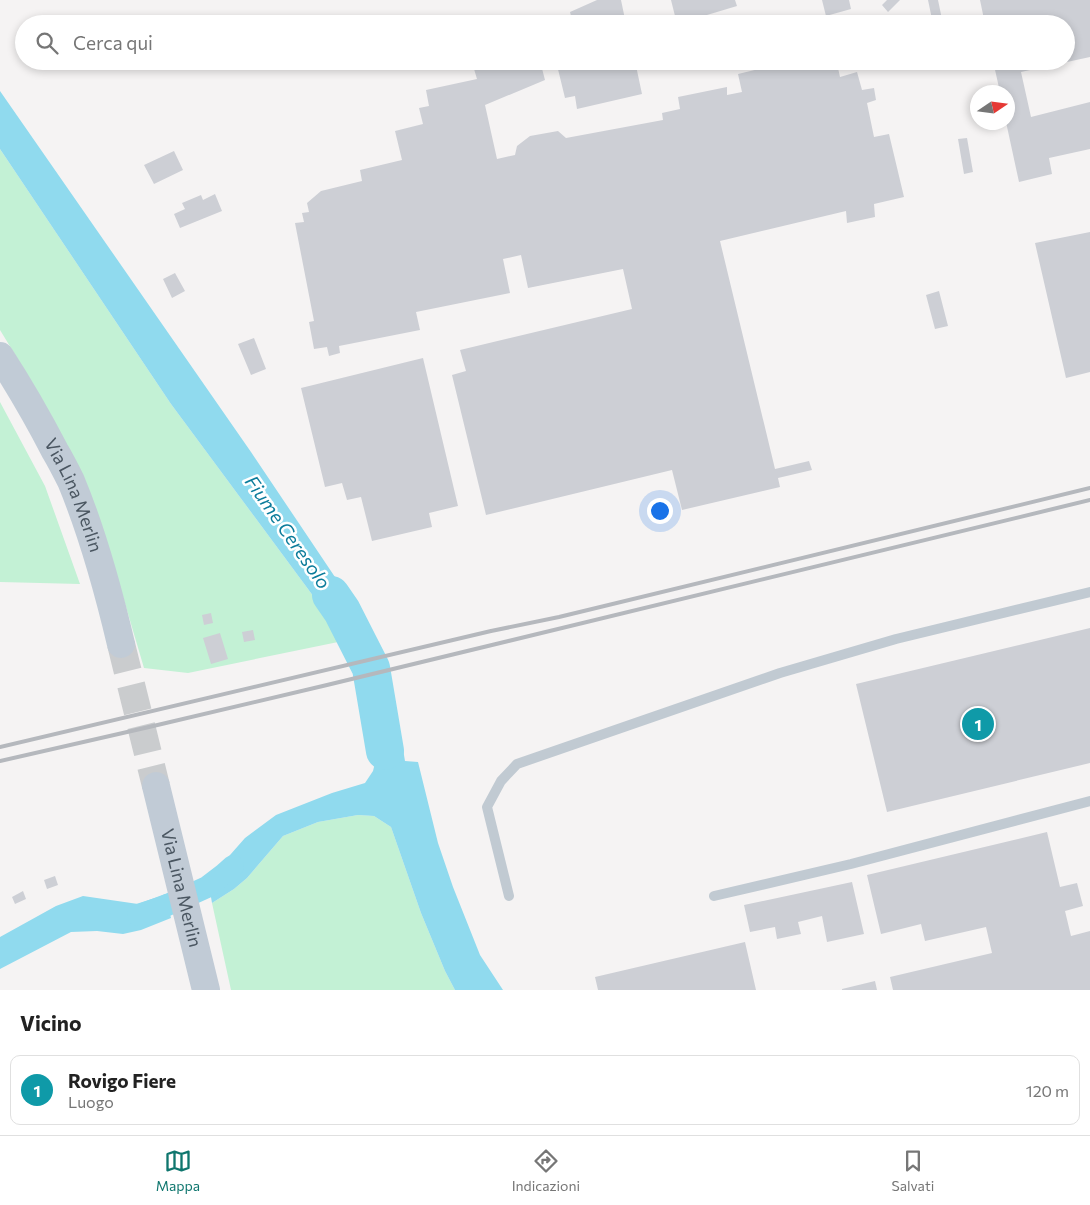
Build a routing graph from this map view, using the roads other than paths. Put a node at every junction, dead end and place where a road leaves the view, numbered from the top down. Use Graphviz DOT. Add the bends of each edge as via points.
graph roads {
  1 [pos="0,356"];
  2 [pos="1090,592"];
  3 [pos="121,644"];
  4 [pos="156,786"];
  5 [pos="1090,801"];
  6 [pos="509,896"];
  7 [pos="714,896"];
  8 [pos="206,990"];
  1 -- 3 [label="main road, Via Lina Merlin" via="70,479 88,525"];
  2 -- 6 [label="lane" via="896,639 806,665 517,764 501,781 487,807"];
  4 -- 8 [label="main road, Via Lina Merlin"];
  5 -- 7 [label="lane" via="851,864"];
}
